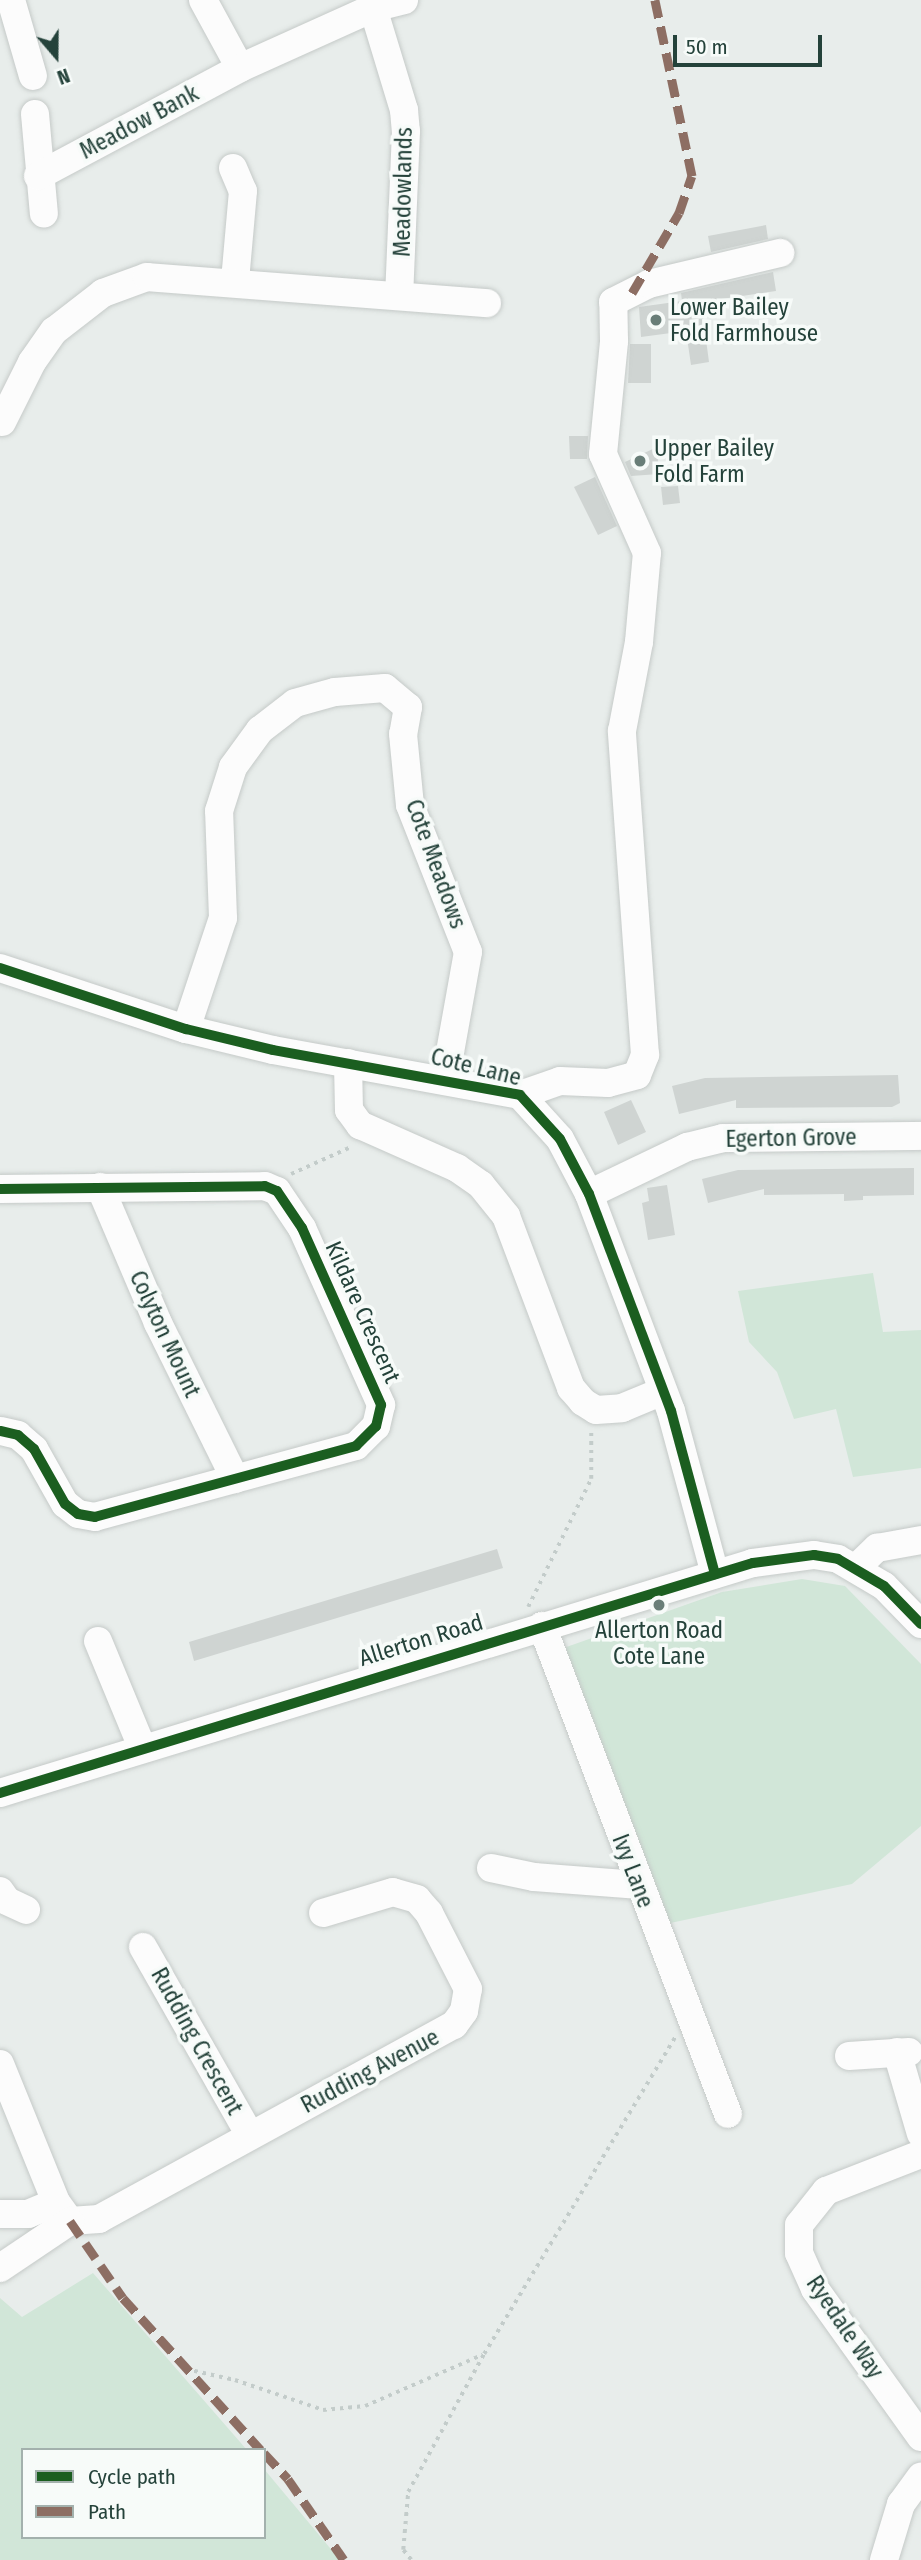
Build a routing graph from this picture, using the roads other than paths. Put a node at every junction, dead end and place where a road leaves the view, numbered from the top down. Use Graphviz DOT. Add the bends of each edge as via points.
graph roads {
  1 [pos="10,0"];
  2 [pos="203,0"];
  3 [pos="404,0"];
  4 [pos="373,8"];
  5 [pos="240,68"];
  6 [pos="33,76"];
  7 [pos="35,114"];
  8 [pos="233,168"];
  9 [pos="38,176"];
  10 [pos="44,214"];
  11 [pos="780,253"];
  12 [pos="235,281"];
  13 [pos="399,296"];
  14 [pos="487,303"];
  15 [pos="8,427"];
  16 [pos="0,968"];
  17 [pos="186,1029"];
  18 [pos="348,1063"];
  19 [pos="445,1080"];
  20 [pos="520,1096"];
  21 [pos="921,1136"];
  22 [pos="100,1187"];
  23 [pos="0,1189"];
  24 [pos="589,1194"];
  25 [pos="663,1391"];
  26 [pos="0,1431"];
  27 [pos="235,1479"];
  28 [pos="921,1540"];
  29 [pos="858,1567"];
  30 [pos="715,1574"];
  31 [pos="921,1624"];
  32 [pos="542,1626"];
  33 [pos="98,1641"];
  34 [pos="142,1746"];
  35 [pos="0,1793"];
  36 [pos="491,1868"];
  37 [pos="637,1885"];
  38 [pos="0,1891"];
  39 [pos="26,1910"];
  40 [pos="323,1913"];
  41 [pos="143,1947"];
  42 [pos="849,2056"];
  43 [pos="0,2064"];
  44 [pos="728,2114"];
  45 [pos="10,2125"];
  46 [pos="921,2134"];
  47 [pos="250,2135"];
  48 [pos="921,2154"];
  49 [pos="63,2211"];
  50 [pos="0,2214"];
  51 [pos="0,2268"];
  52 [pos="921,2437"];
  53 [pos="921,2476"];
  54 [pos="884,2560"];
  1 -- 6 [label="street"];
  2 -- 5 [label="street"];
  3 -- 4 [label="street"];
  4 -- 5 [label="street"];
  4 -- 13 [label="street, Meadowlands" via="404,110 406,131"];
  5 -- 9 [label="street, Meadow Bank"];
  7 -- 9 [label="street"];
  8 -- 12 [label="street" via="243,191"];
  9 -- 10 [label="street"];
  11 -- 20 [label="street" via="649,284 613,302 614,341 603,454 647,553 639,642 622,731 645,1055 637,1075 608,1083 560,1081"];
  12 -- 13 [label="street"];
  12 -- 15 [label="street" via="159,275 119,286 85,304 42,346"];
  13 -- 14 [label="street"];
  16 -- 17 [label="street, Cote Lane"];
  17 -- 18 [label="street, Cote Lane"];
  17 -- 19 [label="street, Cote Meadows" via="223,918 219,811 233,767 260,730 295,704 335,692 385,688 408,707 403,734 410,805 468,952"];
  18 -- 19 [label="street, Cote Lane"];
  18 -- 25 [label="street" via="349,1110 360,1125 457,1168 481,1185 506,1216 571,1388 591,1407 622,1408"];
  19 -- 20 [label="street, Cote Lane"];
  20 -- 24 [label="street, Cote Lane" via="560,1139"];
  21 -- 24 [label="street, Egerton Grove" via="723,1138 687,1147"];
  22 -- 23 [label="street"];
  22 -- 27 [label="street, Colyton Mount" via="158,1323"];
  22 -- 27 [label="street, Kildare Crescent" via="265,1186 283,1195 302,1228 379,1395 380,1416 370,1435 356,1446"];
  24 -- 25 [label="street, Cote Lane"];
  25 -- 30 [label="street, Cote Lane"];
  26 -- 27 [label="street, Kildare Crescent" via="27,1441 65,1504 87,1517"];
  28 -- 29 [label="street" via="877,1548"];
  29 -- 30 [label="street, Allerton Road" via="814,1555"];
  29 -- 31 [label="street"];
  30 -- 32 [label="street, Allerton Road"];
  32 -- 34 [label="street, Allerton Road"];
  32 -- 37 [label="street, Ivy Lane"];
  33 -- 34 [label="street"];
  34 -- 35 [label="street, Allerton Road"];
  36 -- 37 [label="street" via="534,1877"];
  37 -- 44 [label="street, Ivy Lane"];
  38 -- 39 [label="street" via="7,1901"];
  40 -- 47 [label="street, Rudding Avenue" via="393,1892 416,1899 429,1913 468,1989 464,2011 454,2025"];
  41 -- 47 [label="street, Rudding Crescent"];
  42 -- 46 [label="street" via="903,2052"];
  43 -- 45 [label="street"];
  45 -- 49 [label="street"];
  47 -- 49 [label="street, Rudding Avenue" via="99,2219"];
  48 -- 52 [label="street, Ryedale Way" via="826,2192 799,2225 799,2253 815,2289"];
  49 -- 50 [label="street"];
  49 -- 51 [label="street"];
  53 -- 54 [label="street" via="901,2504"];
}
